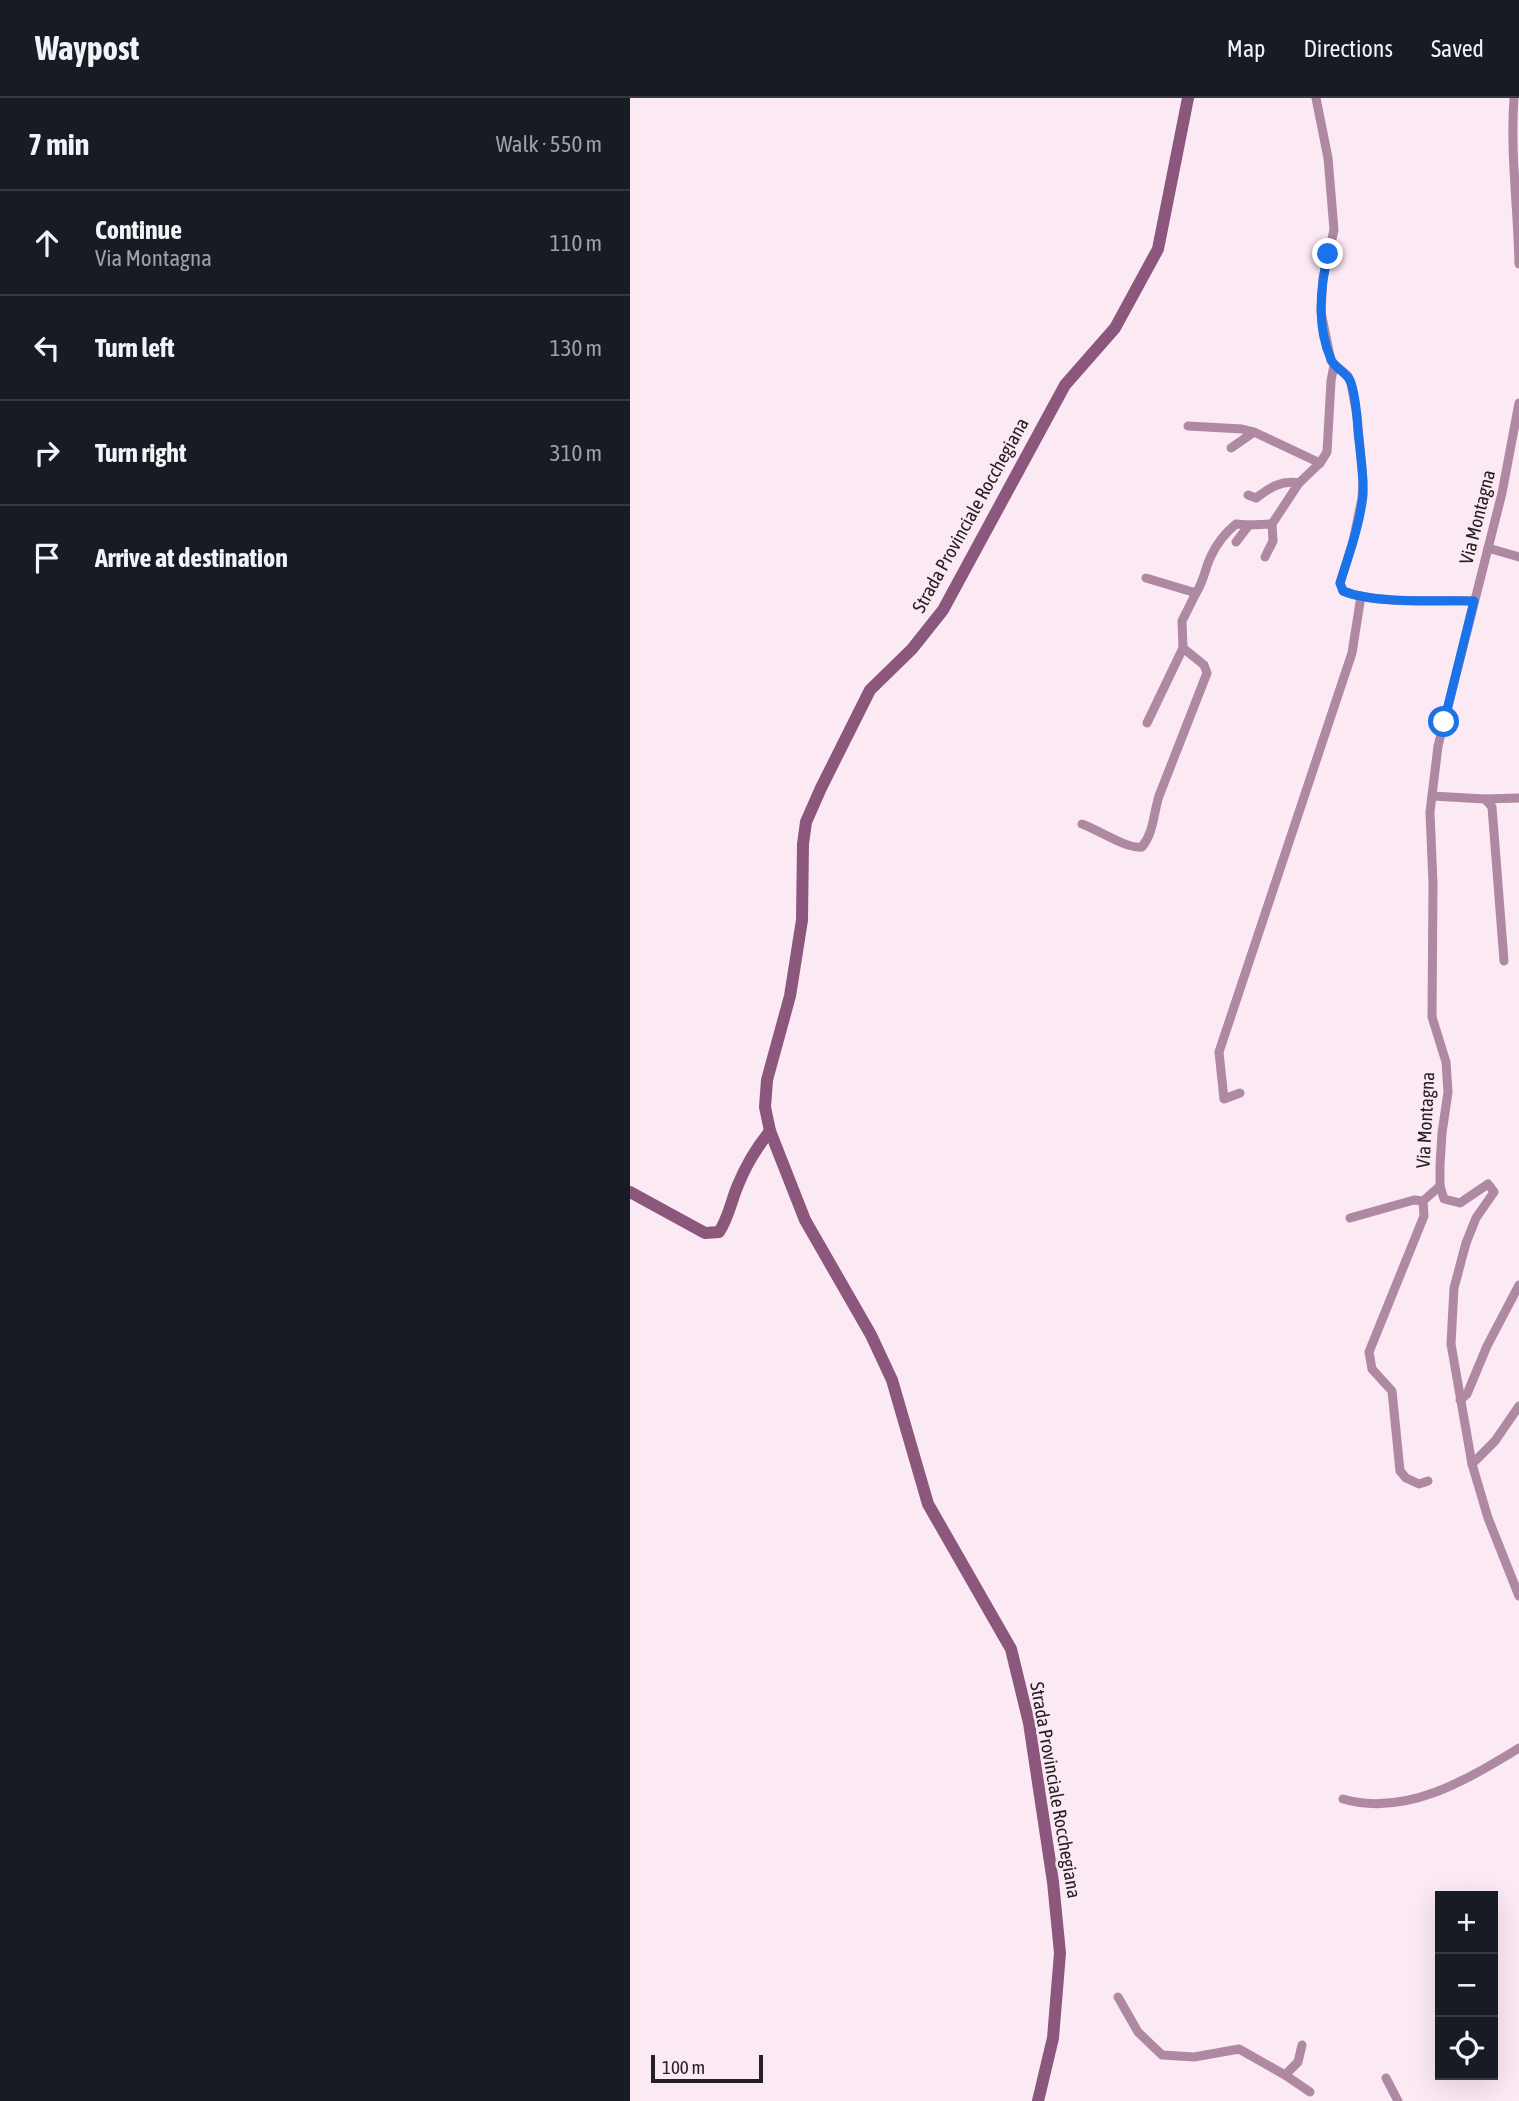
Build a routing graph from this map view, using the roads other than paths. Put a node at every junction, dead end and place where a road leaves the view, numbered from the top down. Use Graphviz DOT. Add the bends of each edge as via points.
graph roads {
  1 [pos="1188,98"];
  2 [pos="1316,98"];
  3 [pos="1514,98"];
  4 [pos="1519,264"];
  5 [pos="1334,365"];
  6 [pos="1519,403"];
  7 [pos="1188,426"];
  8 [pos="1254,432"];
  9 [pos="1231,448"];
  10 [pos="1320,463"];
  11 [pos="1299,483"];
  12 [pos="1248,495"];
  13 [pos="1272,524"];
  14 [pos="1249,525"];
  15 [pos="1236,542"];
  16 [pos="1488,548"];
  17 [pos="1265,557"];
  18 [pos="1519,557"];
  19 [pos="1146,578"];
  20 [pos="1196,593"];
  21 [pos="1361,596"];
  22 [pos="1474,601"];
  23 [pos="1183,648"];
  24 [pos="1147,723"];
  25 [pos="1432,796"];
  26 [pos="1485,799"];
  27 [pos="1519,799"];
  28 [pos="1082,824"];
  29 [pos="1504,961"];
  30 [pos="1240,1093"];
  31 [pos="770,1131"];
  32 [pos="1440,1186"];
  33 [pos="630,1192"];
  34 [pos="1423,1201"];
  35 [pos="1350,1218"];
  36 [pos="1519,1285"];
  37 [pos="1460,1401"];
  38 [pos="1519,1406"];
  39 [pos="1472,1464"];
  40 [pos="1428,1481"];
  41 [pos="1519,1596"];
  42 [pos="1519,1748"];
  43 [pos="1343,1799"];
  44 [pos="1118,1997"];
  45 [pos="1302,2045"];
  46 [pos="1285,2075"];
  47 [pos="1386,2078"];
  48 [pos="1310,2092"];
  49 [pos="1038,2101"];
  50 [pos="1398,2101"];
  1 -- 31 [label="main road, Strada Provinciale Rocchegiana" via="1158,249 1115,328 1065,385 943,610 870,690 806,822 802,920 790,996 767,1080 765,1107"];
  2 -- 5 [label="street" via="1328,158 1334,230 1321,312"];
  3 -- 4 [label="street"];
  5 -- 10 [label="street" via="1327,452"];
  5 -- 21 [label="street" via="1351,383 1363,481 1340,583 1343,591"];
  6 -- 16 [label="street, Via Montagna"];
  7 -- 8 [label="street"];
  8 -- 9 [label="street"];
  8 -- 10 [label="street"];
  10 -- 11 [label="street"];
  11 -- 12 [label="street" via="1276,484 1256,498"];
  11 -- 13 [label="street"];
  13 -- 14 [label="street"];
  13 -- 17 [label="street" via="1273,541"];
  14 -- 15 [label="street"];
  14 -- 20 [label="street" via="1236,524 1225,533"];
  16 -- 18 [label="street"];
  16 -- 22 [label="street, Via Montagna"];
  19 -- 20 [label="street"];
  20 -- 23 [label="street" via="1182,621"];
  21 -- 22 [label="street"];
  21 -- 30 [label="street" via="1352,653 1219,1052 1224,1098"];
  22 -- 25 [label="street, Via Montagna" via="1438,746"];
  23 -- 24 [label="street"];
  23 -- 28 [label="street" via="1207,673 1159,796 1151,836 1142,847 1134,848"];
  25 -- 26 [label="street"];
  25 -- 32 [label="street, Via Montagna" via="1432,1017 1446,1062 1448,1092"];
  26 -- 27 [label="street"];
  26 -- 29 [label="street" via="1492,807"];
  31 -- 33 [label="main road" via="756,1149 719,1232 705,1233"];
  31 -- 49 [label="main road, Strada Provinciale Rocchegiana" via="805,1220 872,1335 892,1380 928,1504 1011,1649 1029,1723 1060,1953 1053,2038"];
  32 -- 34 [label="street"];
  32 -- 37 [label="street, Via Montagna" via="1444,1199 1460,1203 1491,1180 1493,1192 1476,1218 1454,1288 1451,1344"];
  34 -- 35 [label="street"];
  34 -- 40 [label="street" via="1424,1216 1369,1352 1372,1369 1392,1391 1400,1471 1419,1484"];
  36 -- 37 [label="street"];
  37 -- 39 [label="street, Via Montagna"];
  38 -- 39 [label="street"];
  39 -- 41 [label="street, Via Montagna"];
  42 -- 43 [label="street" via="1464,1780 1415,1799 1373,1805"];
  44 -- 46 [label="street" via="1138,2032 1162,2055 1194,2057 1239,2049"];
  45 -- 46 [label="street" via="1298,2062"];
  46 -- 48 [label="street"];
  47 -- 50 [label="street"];
}
